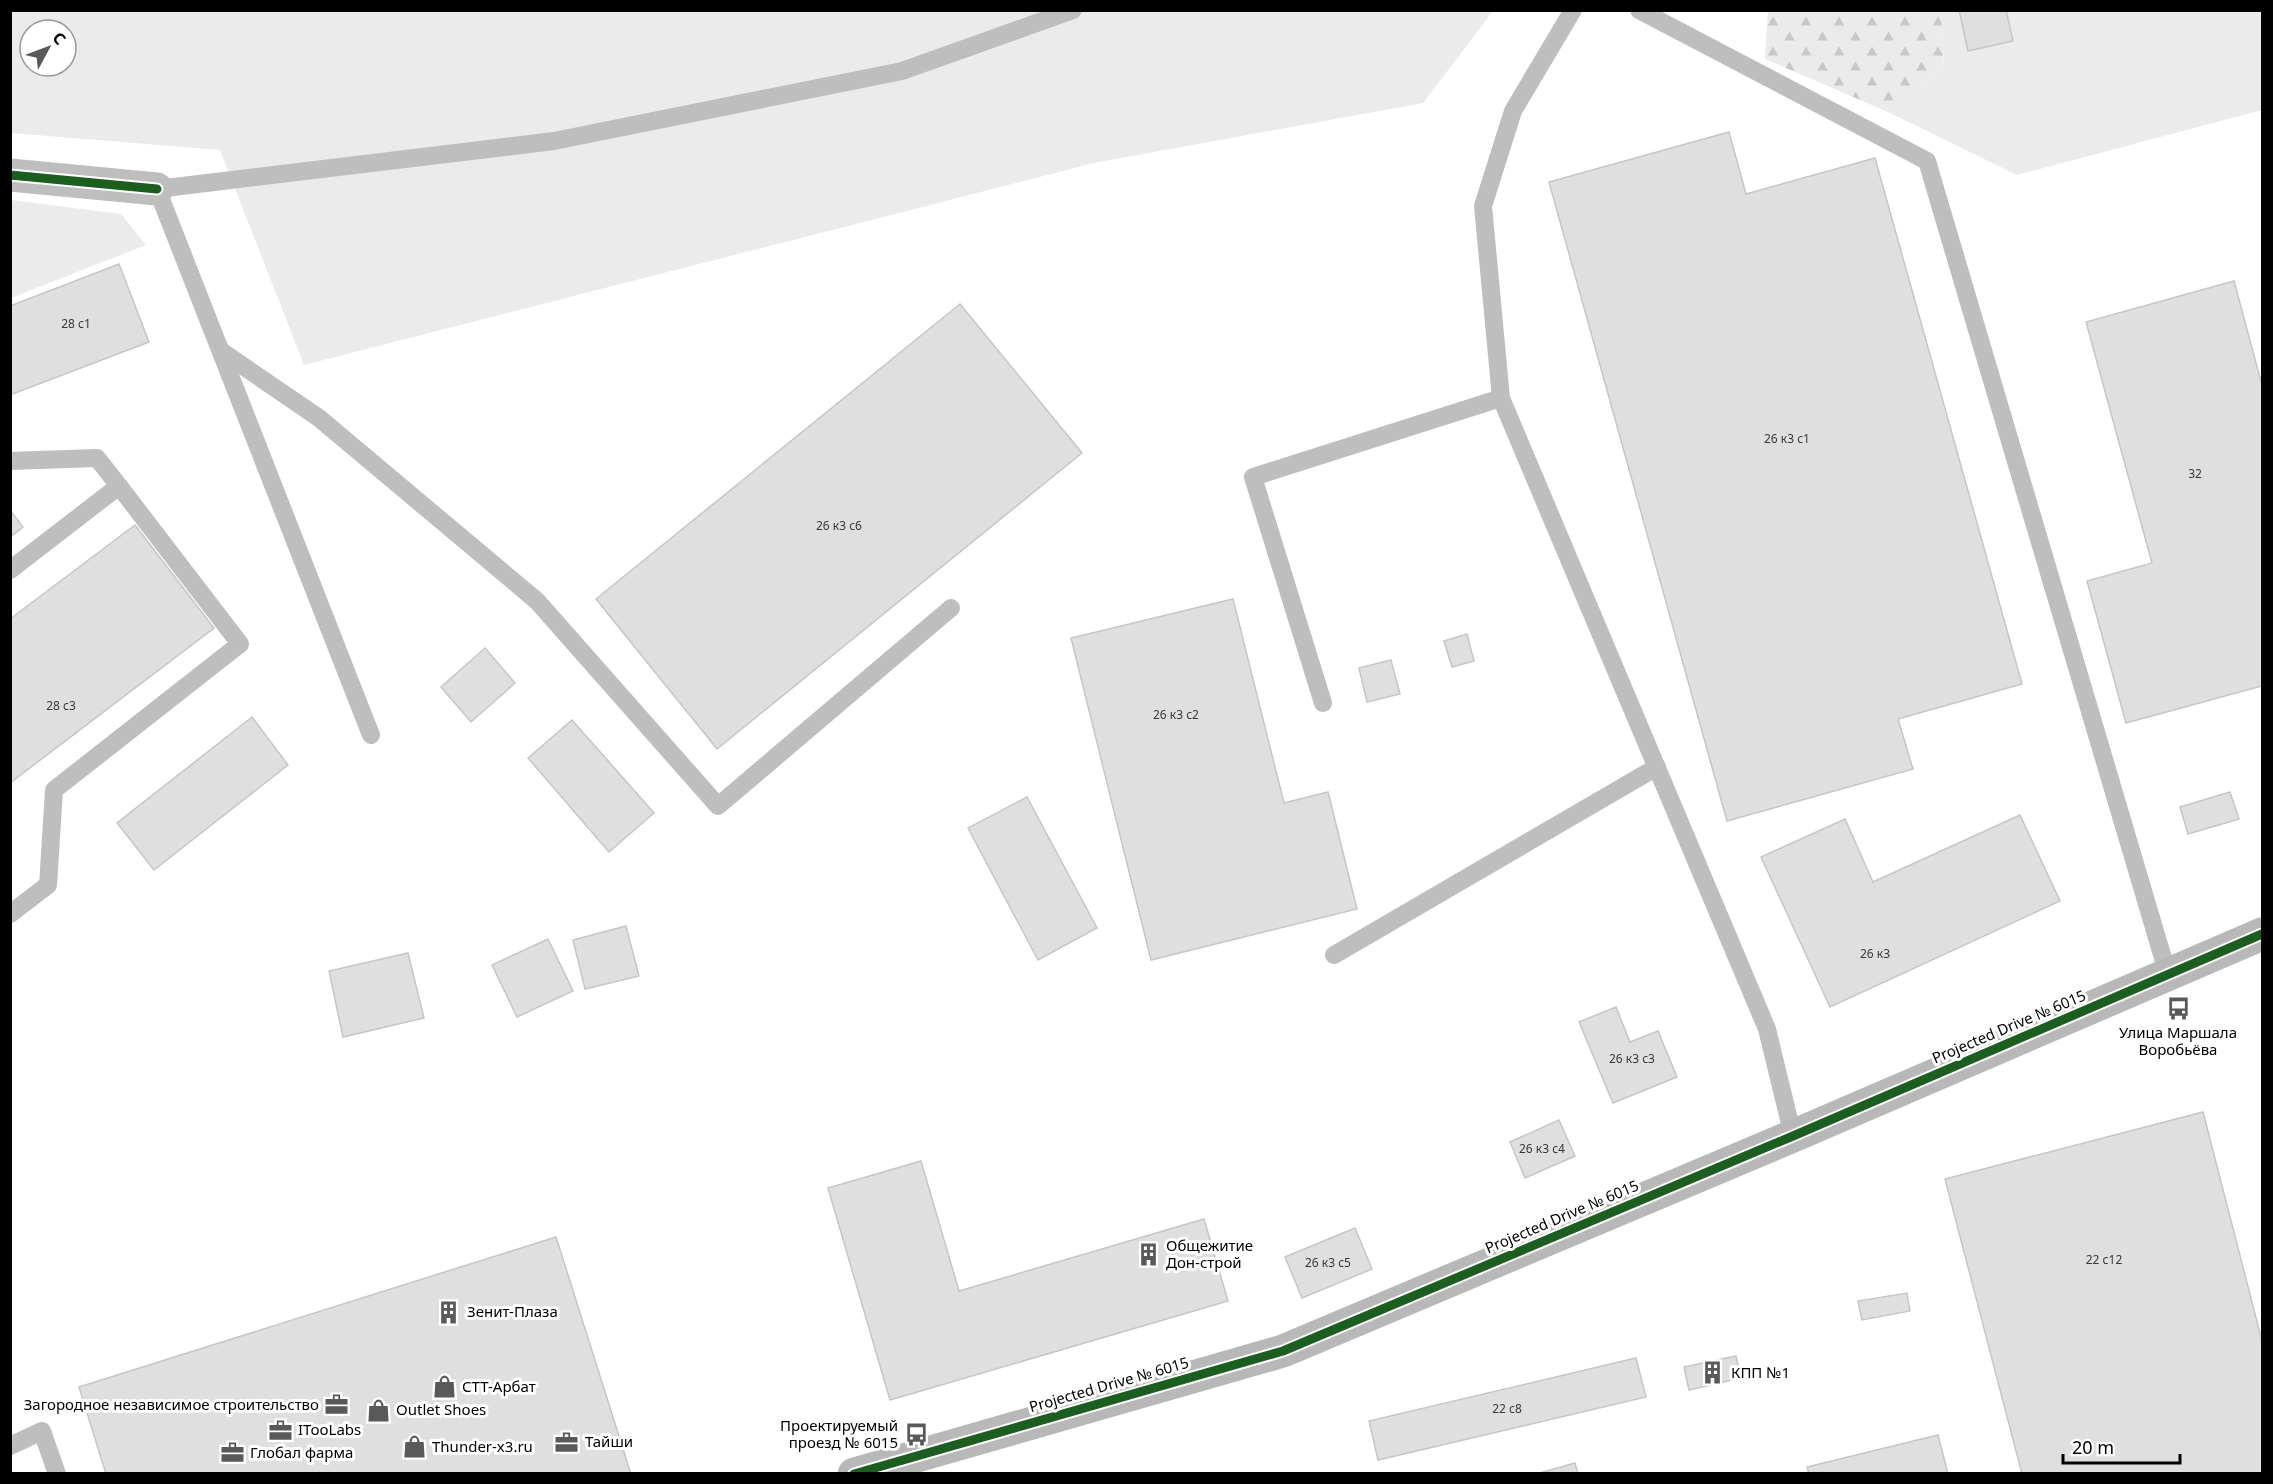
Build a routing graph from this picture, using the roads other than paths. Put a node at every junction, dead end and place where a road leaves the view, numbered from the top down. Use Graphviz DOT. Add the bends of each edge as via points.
graph roads {
  1 [pos="1073,10"];
  2 [pos="1573,10"];
  3 [pos="1640,10"];
  4 [pos="10,175"];
  5 [pos="157,189"];
  6 [pos="221,351"];
  7 [pos="1501,398"];
  8 [pos="10,461"];
  9 [pos="119,486"];
  10 [pos="10,570"];
  11 [pos="951,608"];
  12 [pos="1323,703"];
  13 [pos="371,735"];
  14 [pos="1657,767"];
  15 [pos="10,914"];
  16 [pos="2262,934"];
  17 [pos="1334,955"];
  18 [pos="2168,975"];
  19 [pos="1793,1136"];
  20 [pos="10,1446"];
  21 [pos="57,1473"];
  22 [pos="854,1473"];
  1 -- 5 [label="lane" via="902,71 554,141"];
  2 -- 7 [label="lane" via="1513,111 1483,206"];
  3 -- 18 [label="lane" via="1927,161"];
  4 -- 5 [label="street"];
  5 -- 6 [label="lane"];
  6 -- 11 [label="lane" via="319,418 537,601 718,806"];
  6 -- 13 [label="lane"];
  7 -- 12 [label="lane" via="1252,477"];
  7 -- 14 [label="lane"];
  8 -- 9 [label="lane" via="98,458"];
  9 -- 10 [label="lane"];
  9 -- 15 [label="lane" via="240,644 54,790 48,885"];
  14 -- 17 [label="lane"];
  14 -- 19 [label="lane" via="1767,1029"];
  16 -- 18 [label="street, Projected Drive № 6015"];
  18 -- 19 [label="street, Projected Drive № 6015"];
  19 -- 22 [label="street, Projected Drive № 6015" via="1283,1352"];
  20 -- 21 [label="lane" via="42,1431"];
}
